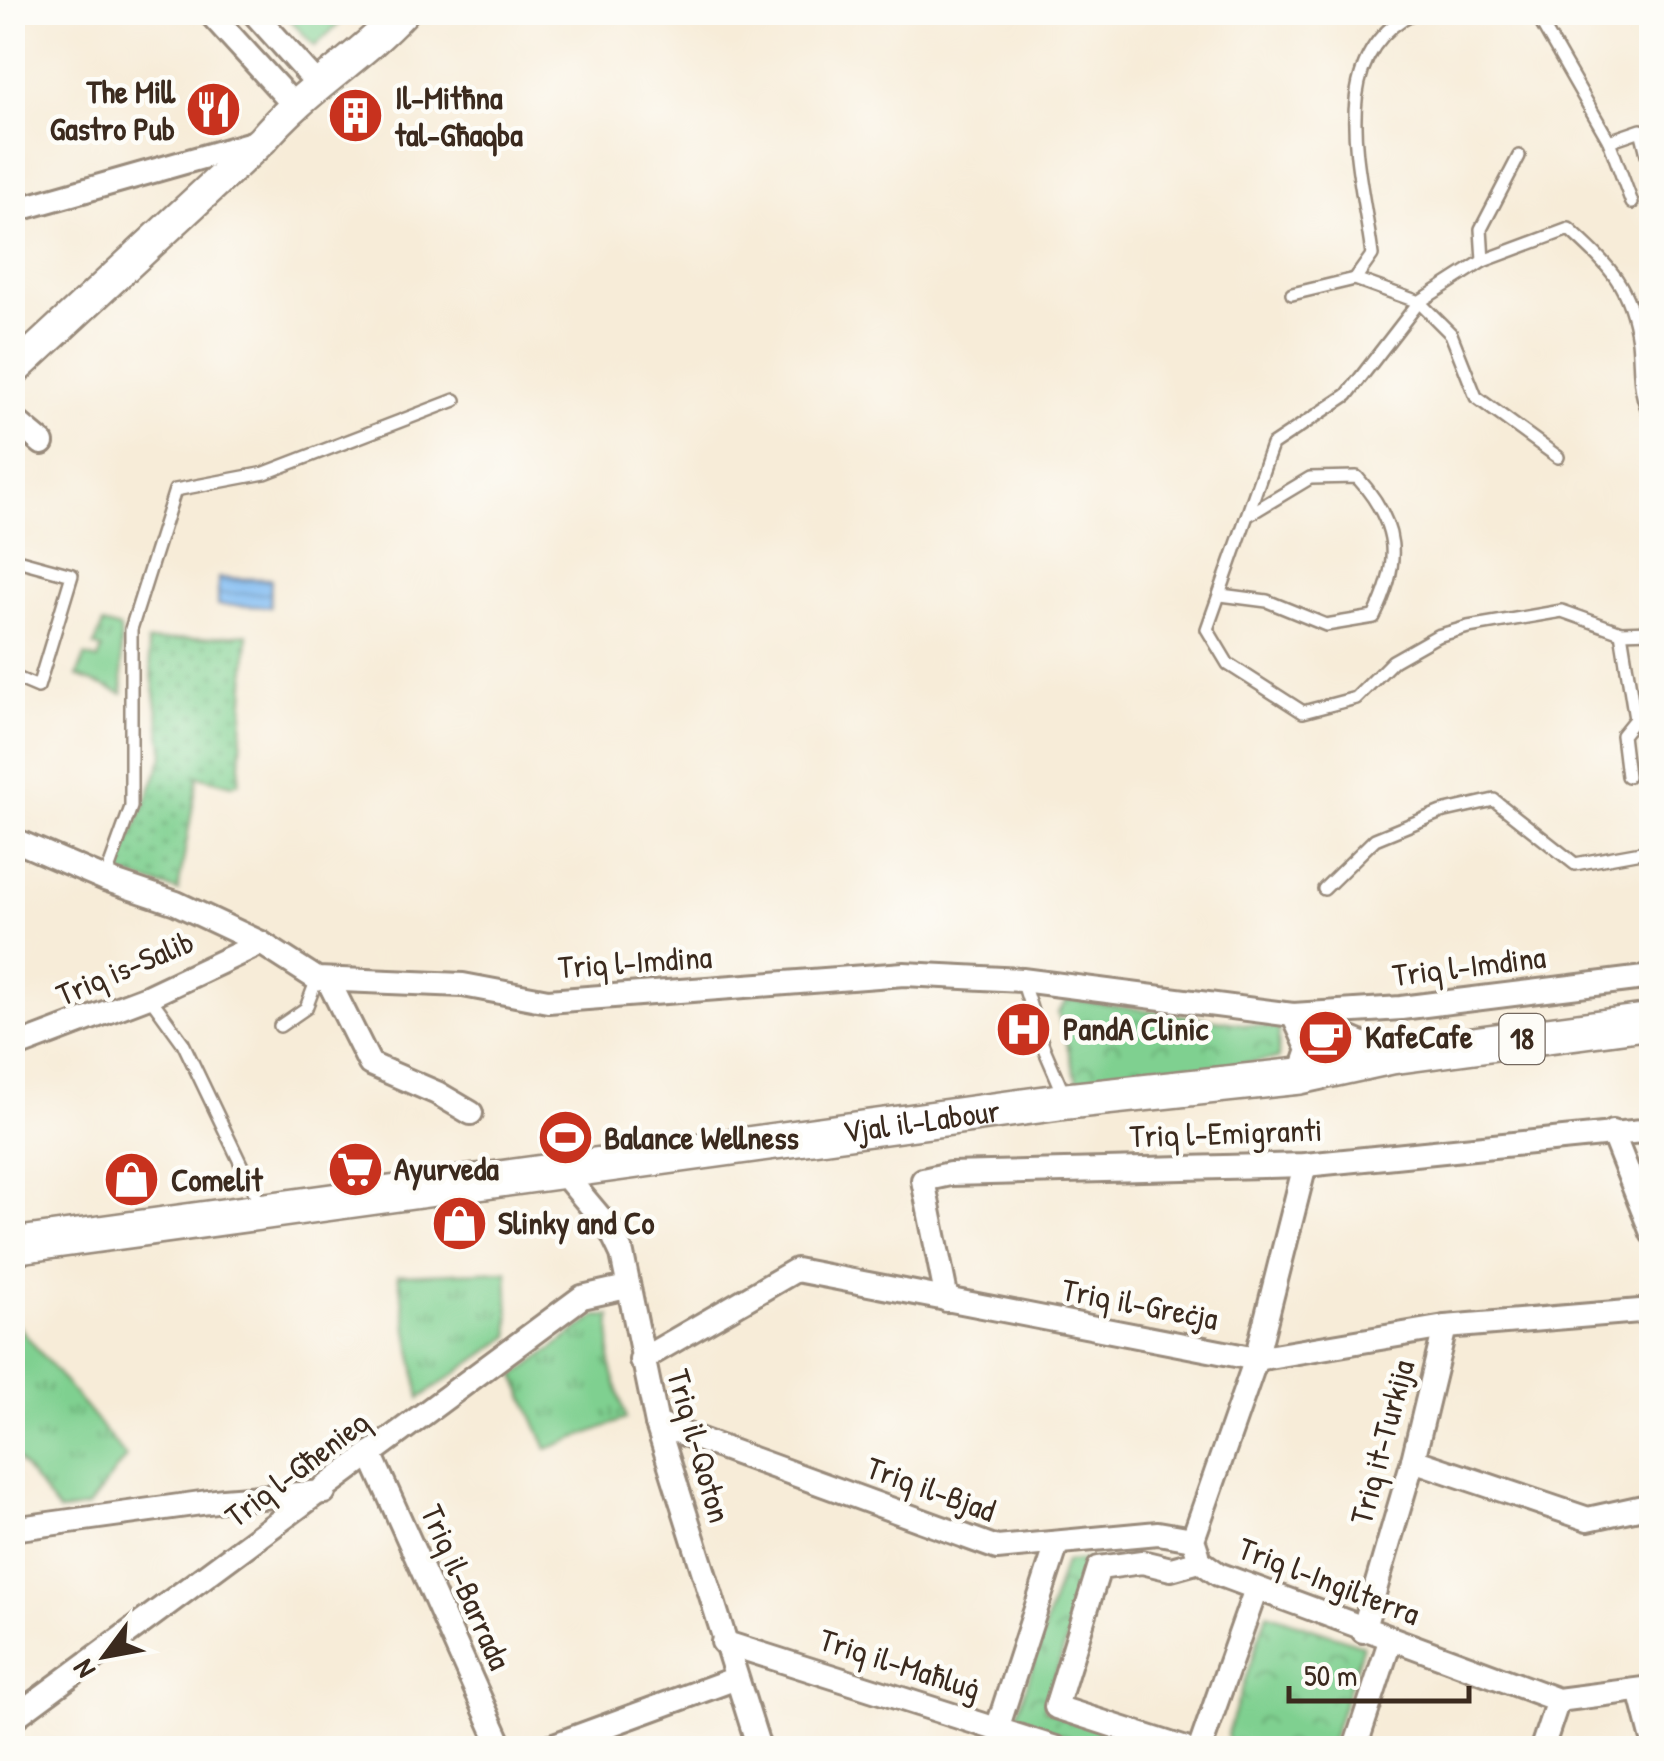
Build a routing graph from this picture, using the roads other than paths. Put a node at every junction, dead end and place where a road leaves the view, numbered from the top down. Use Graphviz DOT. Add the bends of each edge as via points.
graph roads {
  1 [pos="209,12"];
  2 [pos="253,12"];
  3 [pos="404,12"];
  4 [pos="1415,12"];
  5 [pos="1535,12"];
  6 [pos="317,83"];
  7 [pos="293,104"];
  8 [pos="262,140"];
  9 [pos="1609,141"];
  10 [pos="1519,156"];
  11 [pos="1652,174"];
  12 [pos="1632,203"];
  13 [pos="12,211"];
  14 [pos="1483,261"];
  15 [pos="1354,278"];
  16 [pos="1292,294"];
  17 [pos="1418,302"];
  18 [pos="12,372"];
  19 [pos="456,400"];
  20 [pos="12,418"];
  21 [pos="1652,418"];
  22 [pos="42,443"];
  23 [pos="1558,457"];
  24 [pos="1248,516"];
  25 [pos="12,580"];
  26 [pos="1221,596"];
  27 [pos="1652,630"];
  28 [pos="1621,632"];
  29 [pos="12,676"];
  30 [pos="1627,776"];
  31 [pos="12,838"];
  32 [pos="1652,850"];
  33 [pos="105,879"];
  34 [pos="1324,888"];
  35 [pos="261,943"];
  36 [pos="1652,977"];
  37 [pos="322,980"];
  38 [pos="1022,980"];
  39 [pos="149,996"];
  40 [pos="1293,1014"];
  41 [pos="1652,1022"];
  42 [pos="280,1026"];
  43 [pos="12,1048"];
  44 [pos="1392,1056"];
  45 [pos="1300,1076"];
  46 [pos="1067,1100"];
  47 [pos="471,1114"];
  48 [pos="1652,1130"];
  49 [pos="1612,1132"];
  50 [pos="1304,1165"];
  51 [pos="562,1173"];
  52 [pos="263,1210"];
  53 [pos="1652,1233"];
  54 [pos="12,1246"];
  55 [pos="627,1287"];
  56 [pos="947,1300"];
  57 [pos="1652,1310"];
  58 [pos="1445,1327"];
  59 [pos="1256,1359"];
  60 [pos="641,1360"];
  61 [pos="657,1424"];
  62 [pos="370,1453"];
  63 [pos="1413,1460"];
  64 [pos="324,1492"];
  65 [pos="1652,1505"];
  66 [pos="12,1529"];
  67 [pos="1057,1544"];
  68 [pos="1196,1550"];
  69 [pos="1256,1589"];
  70 [pos="1363,1631"];
  71 [pos="1390,1640"];
  72 [pos="724,1642"];
  73 [pos="734,1678"];
  74 [pos="1646,1689"];
  75 [pos="1558,1700"];
  76 [pos="12,1718"];
  77 [pos="997,1728"];
  78 [pos="1652,1736"];
  79 [pos="502,1748"];
  80 [pos="546,1748"];
  81 [pos="759,1748"];
  82 [pos="1056,1748"];
  83 [pos="1183,1748"];
  84 [pos="1200,1748"];
  85 [pos="1356,1748"];
  86 [pos="1542,1748"];
  1 -- 7 [label="street"];
  2 -- 6 [label="street"];
  3 -- 6 [label="street"];
  4 -- 15 [label="lane" via="1370,47 1354,87 1372,255"];
  5 -- 9 [label="lane"];
  6 -- 7 [label="street"];
  7 -- 8 [label="street"];
  8 -- 13 [label="street"];
  8 -- 18 [label="street"];
  9 -- 11 [label="lane" via="1641,130"];
  9 -- 12 [label="lane"];
  10 -- 14 [label="lane" via="1481,229"];
  14 -- 17 [label="lane"];
  14 -- 21 [label="lane" via="1570,229 1619,275 1638,339 1639,388"];
  15 -- 16 [label="lane"];
  15 -- 17 [label="lane"];
  17 -- 23 [label="lane" via="1451,334 1476,396"];
  17 -- 24 [label="lane" via="1347,396 1272,445"];
  19 -- 33 [label="lane" via="266,473 175,490 131,630 131,807"];
  20 -- 22 [label="street"];
  24 -- 26 [label="lane"];
  24 -- 26 [label="lane" via="1310,478 1357,477 1378,500 1391,535 1392,581 1374,617 1326,625 1267,601"];
  25 -- 29 [label="lane" via="18,560 72,575 38,687"];
  26 -- 28 [label="lane" via="1207,630 1228,664 1304,712 1356,698 1392,661 1468,627 1562,610"];
  27 -- 28 [label="lane"];
  28 -- 30 [label="lane" via="1635,719 1622,735"];
  31 -- 33 [label="street"];
  32 -- 34 [label="lane" via="1575,864 1494,800 1375,839"];
  33 -- 35 [label="street"];
  35 -- 37 [label="street"];
  35 -- 39 [label="street, Triq is-Salib"];
  36 -- 40 [label="street, Triq l-Imdina" via="1400,1008"];
  37 -- 38 [label="street, Triq l-Imdina" via="463,986 548,1002 904,974"];
  37 -- 42 [label="lane" via="306,1008"];
  37 -- 47 [label="street" via="370,1064"];
  38 -- 40 [label="street, Triq l-Imdina"];
  38 -- 46 [label="lane"];
  39 -- 43 [label="street, Triq is-Salib"];
  39 -- 52 [label="lane" via="183,1043"];
  40 -- 44 [label="street, Triq l-Imdina"];
  40 -- 45 [label="street" via="1309,1050"];
  41 -- 44 [label="main road, Vjal il-Labour / 18"];
  44 -- 45 [label="main road, Vjal il-Labour / 18"];
  45 -- 46 [label="main road, Vjal il-Labour / 18"];
  46 -- 51 [label="main road, Vjal il-Labour / 18"];
  48 -- 49 [label="street, Triq l-Emigranti"];
  49 -- 50 [label="street, Triq l-Emigranti"];
  49 -- 53 [label="street"];
  50 -- 56 [label="street, Triq l-Emigranti" via="923,1180"];
  50 -- 59 [label="street"];
  51 -- 52 [label="main road, Vjal il-Labour / 18"];
  51 -- 55 [label="street, Triq il-Qoton" via="610,1230"];
  52 -- 54 [label="main road, Vjal il-Labour / 18"];
  55 -- 60 [label="street, Triq il-Qoton"];
  55 -- 62 [label="street, Triq l-Għenieq" via="582,1297"];
  56 -- 59 [label="street, Triq il-Greċja"];
  56 -- 60 [label="street, Triq il-Greċja" via="796,1270"];
  57 -- 58 [label="street, Triq il-Greċja"];
  58 -- 59 [label="street, Triq il-Greċja"];
  58 -- 63 [label="street, Triq it-Turkija"];
  59 -- 68 [label="street"];
  60 -- 61 [label="street, Triq il-Qoton"];
  61 -- 67 [label="street, Triq il-Bjad" via="997,1548"];
  61 -- 72 [label="street, Triq il-Qoton"];
  62 -- 64 [label="street, Triq l-Għenieq"];
  62 -- 79 [label="street, Triq il-Barrada"];
  63 -- 65 [label="street" via="1588,1519"];
  63 -- 70 [label="street, Triq it-Turkija"];
  64 -- 66 [label="street"];
  64 -- 76 [label="street, Triq l-Għenieq"];
  67 -- 68 [label="street, Triq il-Bjad" via="1158,1533"];
  67 -- 77 [label="street"];
  68 -- 69 [label="street, Triq l-Ingilterra" via="1218,1574"];
  68 -- 83 [label="street, Triq l-Ingilterra" via="1171,1569 1142,1562 1099,1568 1056,1706"];
  69 -- 70 [label="street, Triq l-Ingilterra"];
  69 -- 84 [label="street"];
  70 -- 71 [label="street, Triq l-Ingilterra"];
  71 -- 75 [label="street, Triq l-Ingilterra"];
  71 -- 85 [label="street"];
  72 -- 73 [label="street, Triq il-Qoton"];
  72 -- 77 [label="street, Triq il-Maħluġ"];
  73 -- 80 [label="street"];
  73 -- 81 [label="street, Triq il-Qoton"];
  74 -- 75 [label="street, Triq l-Ingilterra"];
  74 -- 78 [label="street"];
  75 -- 86 [label="street"];
  77 -- 82 [label="street, Triq il-Maħluġ"];
}
